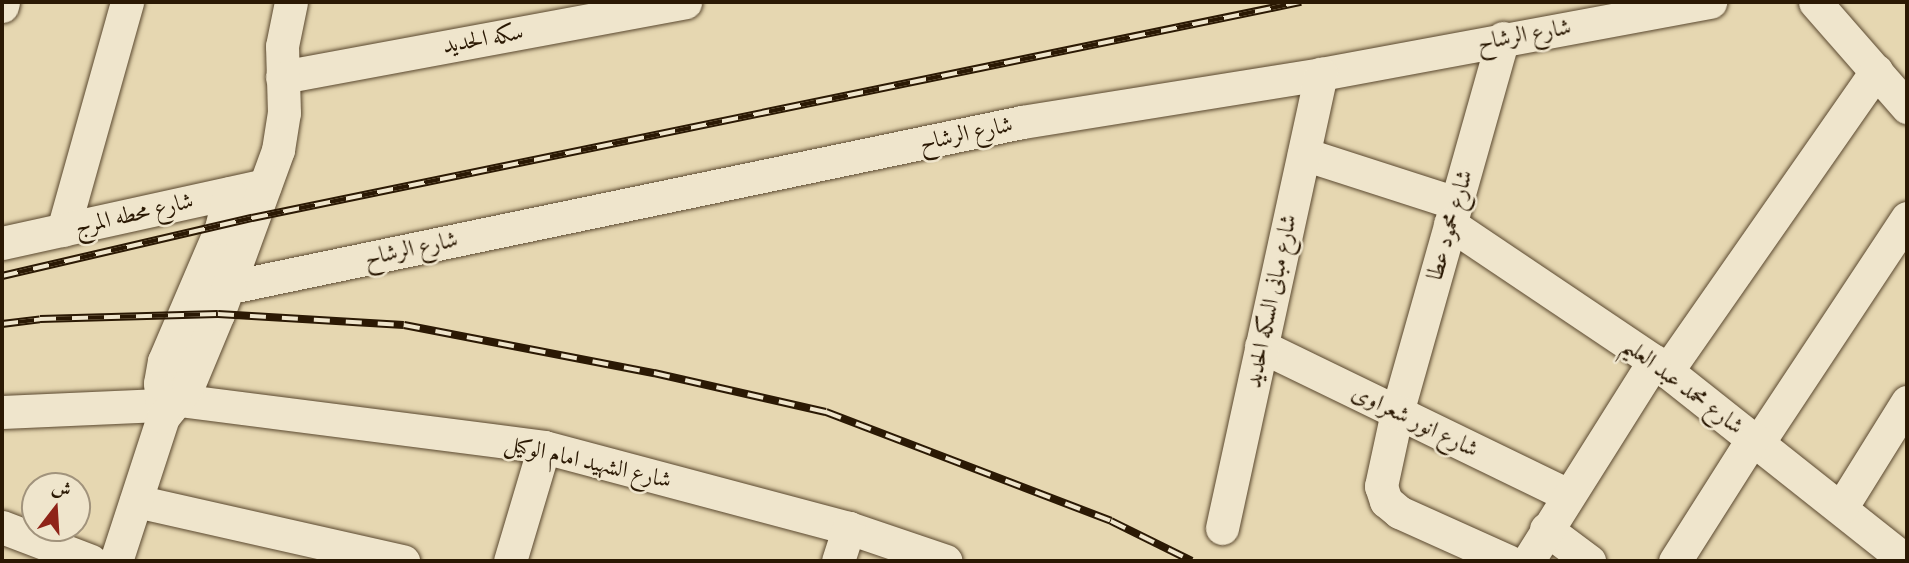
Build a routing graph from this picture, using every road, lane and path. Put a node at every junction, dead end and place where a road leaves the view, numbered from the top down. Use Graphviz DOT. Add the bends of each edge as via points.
graph roads {
  1 [pos="127,2"];
  2 [pos="291,2"];
  3 [pos="685,2"];
  4 [pos="1710,2"];
  5 [pos="1815,2"];
  6 [pos="553,14"];
  7 [pos="1503,38"];
  8 [pos="1876,71"];
  9 [pos="1321,74"];
  10 [pos="282,76"];
  11 [pos="1907,107"];
  12 [pos="1304,154"];
  13 [pos="265,185"];
  14 [pos="230,193"];
  15 [pos="1453,214"];
  16 [pos="1907,218"];
  17 [pos="62,230"];
  18 [pos="2,243"];
  19 [pos="226,288"];
  20 [pos="1261,346"];
  21 [pos="1661,366"];
  22 [pos="1907,402"];
  23 [pos="168,407"];
  24 [pos="2,412"];
  25 [pos="1396,412"];
  26 [pos="1756,441"];
  27 [pos="544,447"];
  28 [pos="1568,495"];
  29 [pos="136,501"];
  30 [pos="1841,508"];
  31 [pos="2,527"];
  32 [pos="849,528"];
  33 [pos="1222,528"];
  34 [pos="1546,529"];
  35 [pos="91,561"];
  36 [pos="116,561"];
  37 [pos="403,561"];
  38 [pos="510,561"];
  39 [pos="838,561"];
  40 [pos="946,561"];
  41 [pos="1508,561"];
  42 [pos="1528,561"];
  43 [pos="1589,561"];
  44 [pos="1675,561"];
  45 [pos="1906,561"];
  1 -- 17 [label="street"];
  2 -- 10 [label="street" via="282,46"];
  3 -- 6 [label="street, سكه الحديد"];
  4 -- 7 [label="street, شارع الرشاح"];
  5 -- 8 [label="street"];
  6 -- 10 [label="street, سكه الحديد"];
  7 -- 9 [label="street, شارع الرشاح"];
  7 -- 15 [label="street, شارع محمود عطا"];
  8 -- 11 [label="street"];
  8 -- 21 [label="street"];
  9 -- 12 [label="street, شارع مبانى السكه الحديد"];
  9 -- 19 [label="street, شارع الرشاح" via="1022,122"];
  10 -- 13 [label="street" via="284,113 278,150"];
  12 -- 15 [label="street, شارع محمد عبد العليم"];
  12 -- 20 [label="street, شارع مبانى السكه الحديد"];
  13 -- 14 [label="street, شارع محطه المرج"];
  13 -- 19 [label="street"];
  14 -- 17 [label="street, شارع محطه المرج"];
  14 -- 23 [label="street" via="221,228 164,361 159,383"];
  15 -- 21 [label="street, شارع محمد عبد العليم"];
  15 -- 25 [label="street, شارع محمود عطا"];
  16 -- 26 [label="street"];
  17 -- 18 [label="street, شارع محطه المرج"];
  19 -- 23 [label="street" via="218,314"];
  20 -- 25 [label="street, شارع انور شعراوى"];
  20 -- 33 [label="street, شارع مبانى السكه الحديد"];
  21 -- 26 [label="street, شارع محمد عبد العليم"];
  21 -- 28 [label="street"];
  22 -- 30 [label="street"];
  23 -- 24 [label="street, شارع الشهيد امام الوكيل"];
  23 -- 27 [label="street, شارع الشهيد امام الوكيل"];
  23 -- 29 [label="street"];
  25 -- 28 [label="street, شارع انور شعراوى"];
  25 -- 41 [label="street, شارع محمود عطا" via="1381,486 1386,501 1399,512"];
  26 -- 30 [label="street, شارع محمد عبد العليم"];
  26 -- 44 [label="street"];
  27 -- 32 [label="street, شارع الشهيد امام الوكيل"];
  27 -- 38 [label="street"];
  28 -- 34 [label="street"];
  29 -- 36 [label="street"];
  29 -- 37 [label="street"];
  30 -- 45 [label="street, شارع محمد عبد العليم"];
  31 -- 35 [label="street"];
  32 -- 39 [label="street"];
  32 -- 40 [label="street, شارع الشهيد امام الوكيل"];
  34 -- 42 [label="street"];
  34 -- 43 [label="street"];
}
